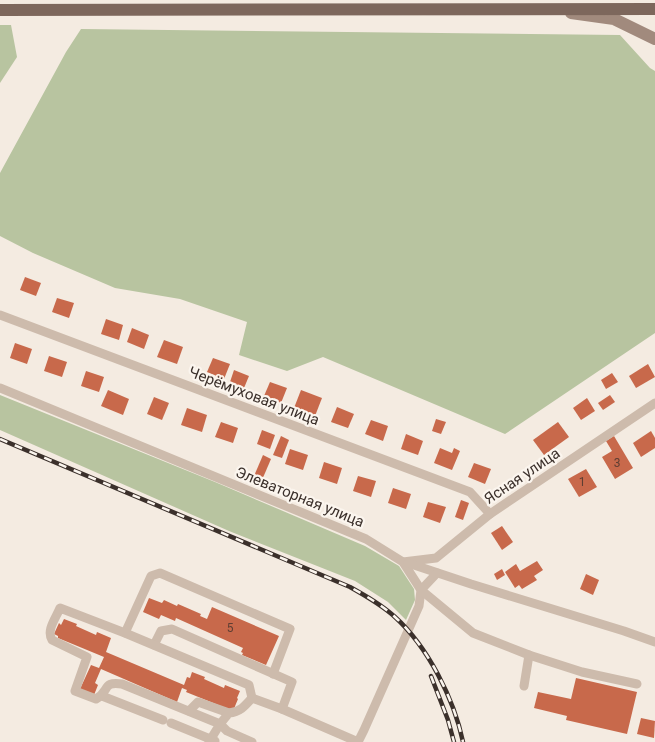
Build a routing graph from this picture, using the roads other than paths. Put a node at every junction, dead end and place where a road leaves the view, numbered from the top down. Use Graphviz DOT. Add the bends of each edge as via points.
graph roads {
  1 [pos="538,9"];
  2 [pos="655,9"];
  3 [pos="0,10"];
  4 [pos="655,39"];
  5 [pos="0,316"];
  6 [pos="0,388"];
  7 [pos="655,403"];
  8 [pos="490,514"];
  9 [pos="403,562"];
  10 [pos="437,573"];
  11 [pos="421,590"];
  12 [pos="124,633"];
  13 [pos="655,642"];
  14 [pos="154,645"];
  15 [pos="529,655"];
  16 [pos="272,674"];
  17 [pos="637,684"];
  18 [pos="524,686"];
  19 [pos="102,696"];
  20 [pos="252,698"];
  21 [pos="282,709"];
  22 [pos="189,711"];
  23 [pos="229,714"];
  24 [pos="220,724"];
  25 [pos="212,741"];
  26 [pos="252,742"];
  27 [pos="358,742"];
  1 -- 2 [label="main road"];
  1 -- 3 [label="main road"];
  1 -- 4 [label="street" via="614,19"];
  5 -- 8 [label="street, Черёмуховая улица" via="470,492"];
  6 -- 9 [label="street, Элеваторная улица" via="366,539"];
  7 -- 8 [label="street, Ясная улица"];
  8 -- 9 [label="street, Ясная улица" via="436,558"];
  9 -- 10 [label="street"];
  9 -- 11 [label="street, Элеваторная улица"];
  10 -- 11 [label="street"];
  10 -- 13 [label="street"];
  11 -- 15 [label="street, Элеваторная улица" via="473,633"];
  11 -- 27 [label="street" via="419,606"];
  12 -- 14 [label="street"];
  12 -- 16 [label="street" via="151,576 160,573 290,629"];
  12 -- 19 [label="street" via="60,608 50,631 52,640 87,657 75,691 96,699"];
  14 -- 16 [label="street" via="161,631 172,629"];
  14 -- 20 [label="street" via="249,685"];
  15 -- 17 [label="street, Элеваторная улица" via="582,672"];
  15 -- 18 [label="street"];
  16 -- 21 [label="street" via="292,682"];
  19 -- 22 [label="street" via="107,686 122,684"];
  19 -- 25 [label="street"];
  20 -- 21 [label="street"];
  20 -- 23 [label="street" via="236,713"];
  21 -- 27 [label="street"];
  22 -- 23 [label="street" via="198,702"];
  22 -- 24 [label="street"];
  23 -- 24 [label="street"];
  24 -- 25 [label="street"];
  24 -- 26 [label="street" via="227,731"];
}
